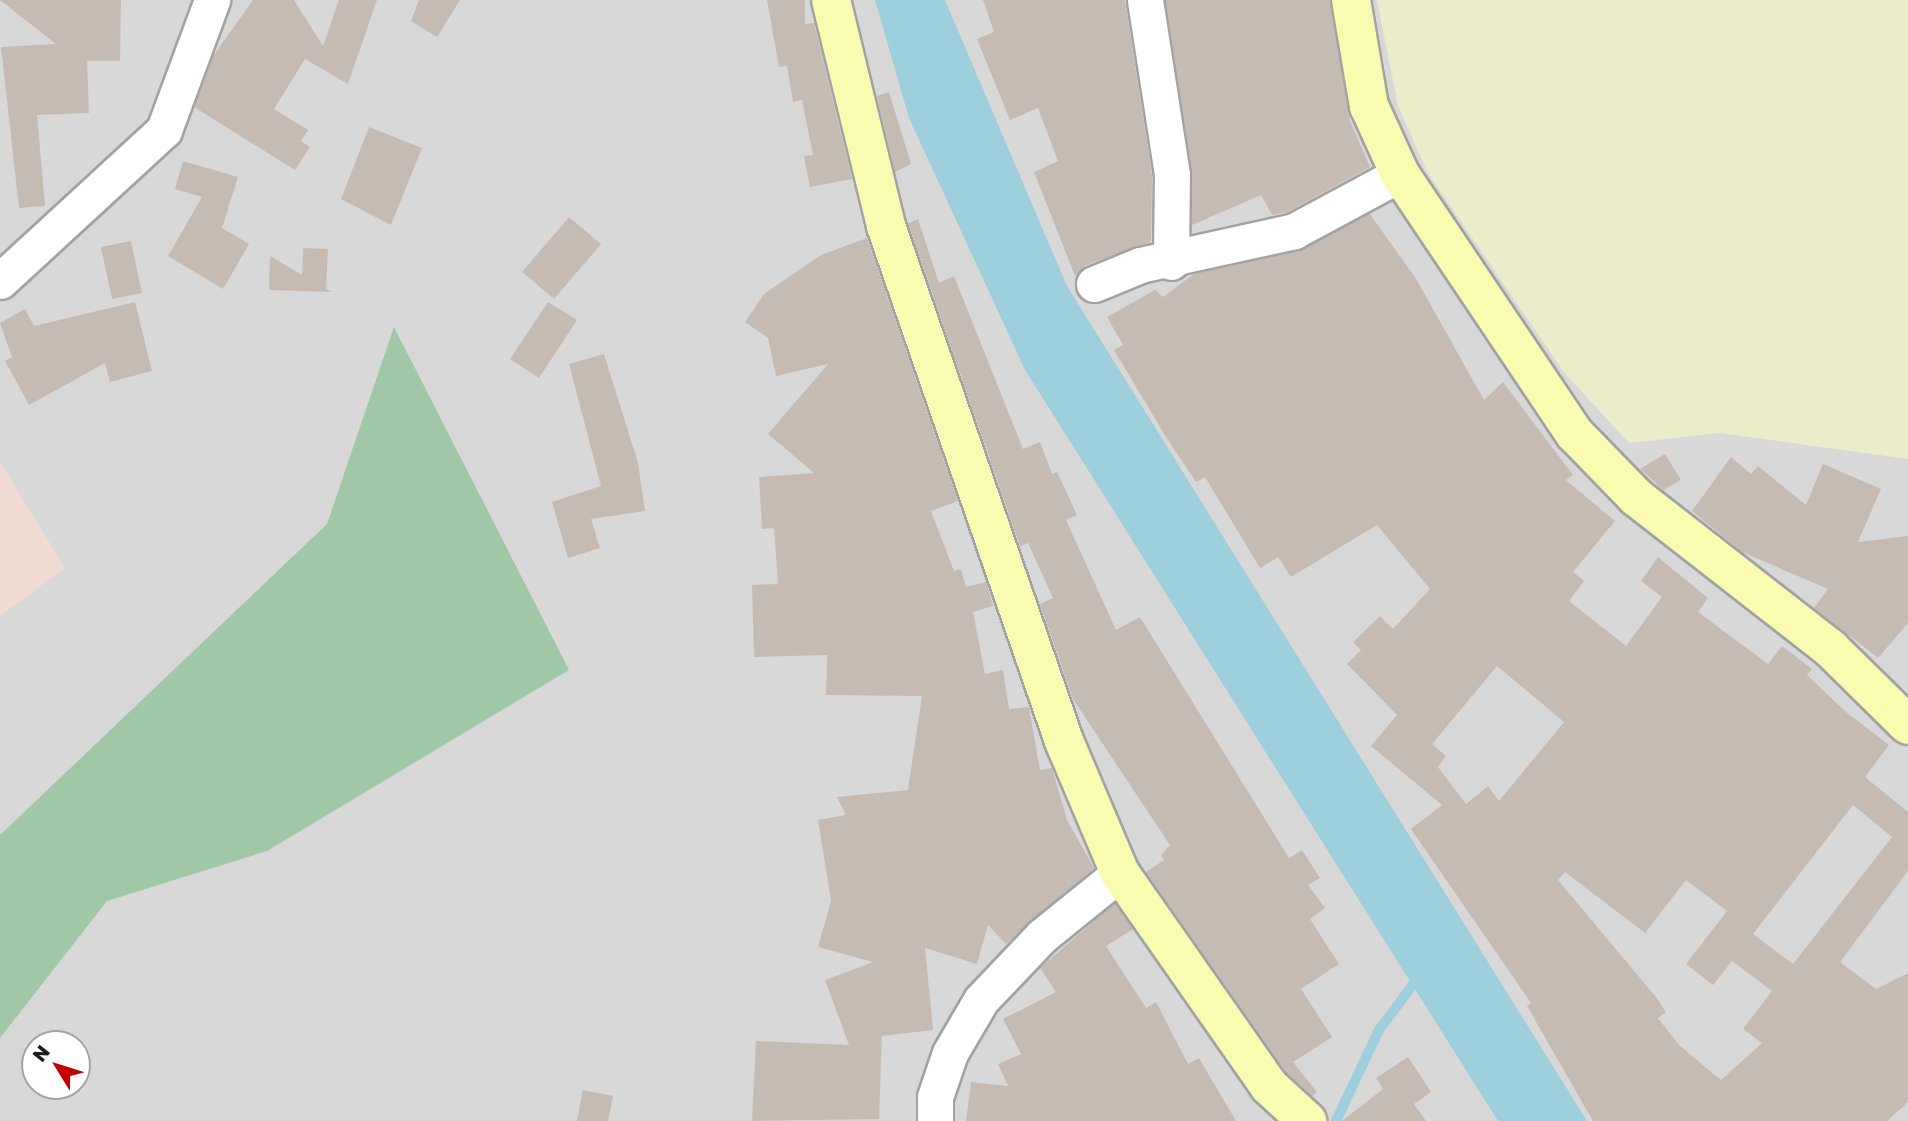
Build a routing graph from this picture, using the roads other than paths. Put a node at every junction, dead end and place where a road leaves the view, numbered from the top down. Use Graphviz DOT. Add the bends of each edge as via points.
graph roads {
  1 [pos="212,0"];
  2 [pos="831,0"];
  3 [pos="1145,0"];
  4 [pos="1351,0"];
  5 [pos="1401,174"];
  6 [pos="1171,262"];
  7 [pos="0,281"];
  8 [pos="1094,284"];
  9 [pos="1908,725"];
  10 [pos="1120,873"];
  11 [pos="935,1121"];
  12 [pos="1307,1121"];
  1 -- 7 [label="street" via="164,130"];
  2 -- 10 [label="street" via="886,226 1063,741"];
  3 -- 6 [label="street" via="1172,174"];
  4 -- 5 [label="street" via="1369,106"];
  5 -- 6 [label="street" via="1294,231"];
  5 -- 9 [label="street" via="1531,372 1604,465 1676,531 1831,649"];
  6 -- 8 [label="street" via="1140,265"];
  10 -- 11 [label="street" via="1042,936 981,1000 950,1053 935,1097"];
  10 -- 12 [label="street" via="1269,1086"];
}
